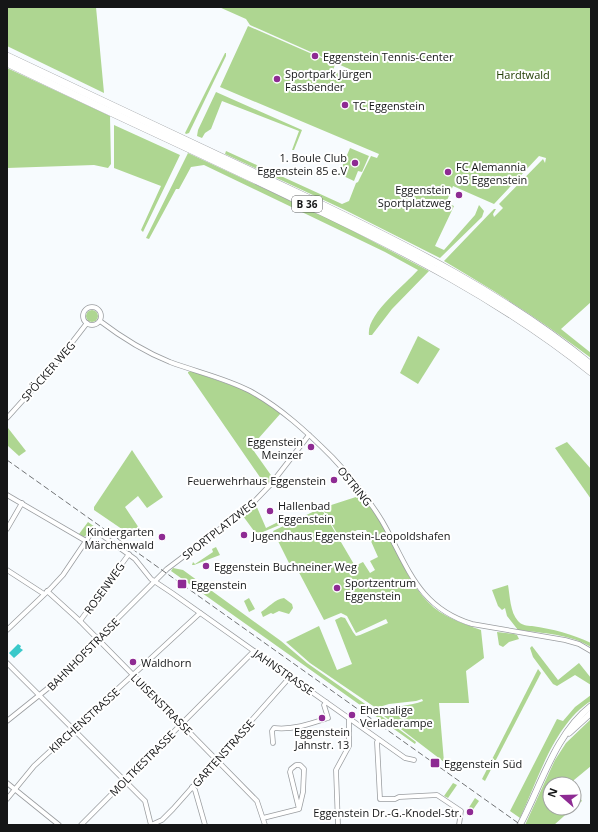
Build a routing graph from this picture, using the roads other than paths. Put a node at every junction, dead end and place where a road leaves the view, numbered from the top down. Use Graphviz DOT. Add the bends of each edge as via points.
graph roads {
  1 [pos="7,56"];
  2 [pos="7,63"];
  3 [pos="100,321"];
  4 [pos="87,323"];
  5 [pos="591,365"];
  6 [pos="591,372"];
  7 [pos="7,418"];
  8 [pos="309,435"];
  9 [pos="7,495"];
  10 [pos="22,503"];
  11 [pos="7,529"];
  12 [pos="86,541"];
  13 [pos="129,554"];
  14 [pos="7,570"];
  15 [pos="155,582"];
  16 [pos="46,592"];
  17 [pos="200,613"];
  18 [pos="80,621"];
  19 [pos="7,630"];
  20 [pos="97,639"];
  21 [pos="254,651"];
  22 [pos="591,651"];
  23 [pos="7,663"];
  24 [pos="133,675"];
  25 [pos="290,677"];
  26 [pos="40,696"];
  27 [pos="326,702"];
  28 [pos="591,706"];
  29 [pos="591,713"];
  30 [pos="349,719"];
  31 [pos="7,721"];
  32 [pos="181,724"];
  33 [pos="73,729"];
  34 [pos="379,740"];
  35 [pos="561,742"];
  36 [pos="273,743"];
  37 [pos="217,760"];
  38 [pos="414,760"];
  39 [pos="124,780"];
  40 [pos="7,783"];
  41 [pos="192,787"];
  42 [pos="15,790"];
  43 [pos="7,799"];
  44 [pos="299,809"];
  45 [pos="263,818"];
  46 [pos="59,825"];
  47 [pos="81,825"];
  48 [pos="151,825"];
  49 [pos="204,825"];
  50 [pos="265,825"];
  51 [pos="338,825"];
  52 [pos="459,825"];
  53 [pos="520,825"];
  1 -- 5 [label="highway, B 36" via="394,240 516,310"];
  2 -- 6 [label="highway, B 36" via="391,246 512,316"];
  3 -- 4 [label="street" via="95,325"];
  3 -- 4 [label="street, OSTRING" via="100,311 92,308 87,309 84,314"];
  3 -- 8 [label="street, OSTRING" via="154,354 249,390 280,410"];
  4 -- 7 [label="street, SPÖCKER WEG" via="53,367"];
  8 -- 15 [label="street, SPORTPLATZWEG" via="271,484 250,506 172,565"];
  8 -- 22 [label="street, OSTRING" via="341,467 362,493 421,590 440,609 460,621 557,638 579,644"];
  9 -- 10 [label="street"];
  10 -- 11 [label="street"];
  10 -- 12 [label="street"];
  12 -- 13 [label="street, JAHNSTRASSE" via="92,532 96,531"];
  12 -- 16 [label="street" via="63,575"];
  13 -- 15 [label="street, JAHNSTRASSE"];
  13 -- 18 [label="street, ROSENWEG"];
  14 -- 16 [label="street, LUISENSTRASSE"];
  15 -- 17 [label="street, JAHNSTRASSE"];
  15 -- 20 [label="street, BAHNHOFSTRASSE"];
  16 -- 18 [label="street, LUISENSTRASSE"];
  16 -- 19 [label="street"];
  17 -- 21 [label="street, JAHNSTRASSE"];
  17 -- 24 [label="street, KIRCHENSTRASSE"];
  18 -- 20 [label="street, LUISENSTRASSE"];
  20 -- 24 [label="street, LUISENSTRASSE"];
  20 -- 26 [label="street, BAHNHOFSTRASSE"];
  21 -- 25 [label="street, JAHNSTRASSE"];
  21 -- 32 [label="street, MOLTKESTRASSE"];
  23 -- 26 [label="street"];
  24 -- 32 [label="street, LUISENSTRASSE"];
  24 -- 33 [label="street, KIRCHENSTRASSE"];
  25 -- 27 [label="street, JAHNSTRASSE"];
  25 -- 37 [label="street, GARTENSTRASSE"];
  26 -- 31 [label="street, BAHNHOFSTRASSE"];
  26 -- 33 [label="street"];
  27 -- 30 [label="street, JAHNSTRASSE"];
  27 -- 36 [label="street" via="324,705 328,718 302,726 274,728"];
  28 -- 35 [label="street" via="568,729"];
  29 -- 35 [label="street"];
  30 -- 34 [label="street, JAHNSTRASSE"];
  30 -- 51 [label="street" via="349,746 336,770"];
  32 -- 37 [label="street, LUISENSTRASSE"];
  32 -- 39 [label="street, MOLTKESTRASSE"];
  33 -- 39 [label="street"];
  33 -- 42 [label="street, KIRCHENSTRASSE" via="34,766"];
  34 -- 38 [label="street, JAHNSTRASSE" via="405,758"];
  34 -- 52 [label="street" via="377,742 380,799 437,795 461,811"];
  35 -- 53 [label="street"];
  37 -- 41 [label="street, GARTENSTRASSE"];
  37 -- 45 [label="street, LUISENSTRASSE" via="257,801"];
  39 -- 47 [label="street, MOLTKESTRASSE"];
  39 -- 48 [label="street" via="145,802"];
  40 -- 42 [label="street"];
  41 -- 48 [label="street, GARTENSTRASSE" via="162,820"];
  41 -- 49 [label="street"];
  42 -- 43 [label="street, KIRCHENSTRASSE"];
  42 -- 46 [label="street"];
  44 -- 44 [label="street" via="304,770 300,765 296,765 290,772"];
  44 -- 45 [label="street"];
  45 -- 50 [label="street, LUISENSTRASSE"];
}
